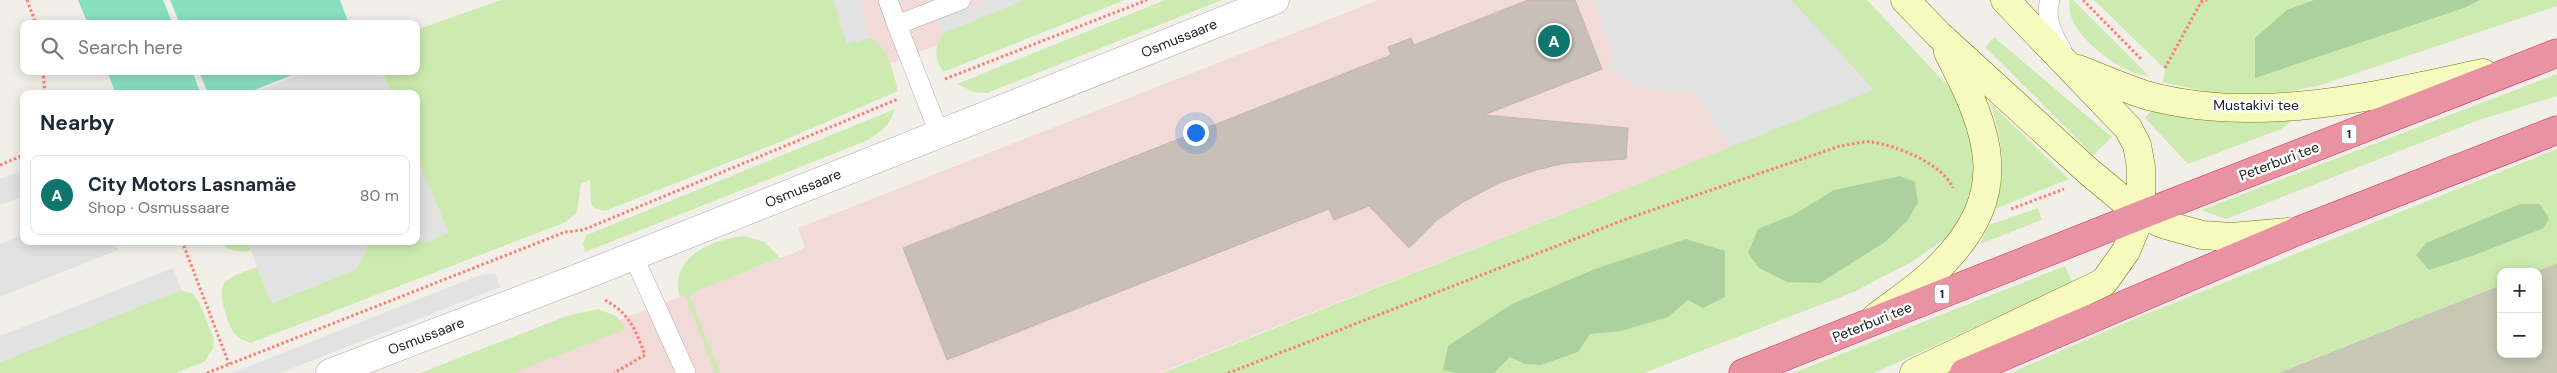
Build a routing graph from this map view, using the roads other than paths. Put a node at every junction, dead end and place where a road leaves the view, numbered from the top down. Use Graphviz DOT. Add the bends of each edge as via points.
graph roads {
  1 [pos="888,0"];
  2 [pos="961,0"];
  3 [pos="1275,0"];
  4 [pos="1905,0"];
  5 [pos="2005,0"];
  6 [pos="2050,0"];
  7 [pos="897,26"];
  8 [pos="1939,35"];
  9 [pos="2547,58"];
  10 [pos="2071,66"];
  11 [pos="2557,130"];
  12 [pos="939,133"];
  13 [pos="2141,215"];
  14 [pos="2300,230"];
  15 [pos="633,255"];
  16 [pos="1868,324"];
  17 [pos="330,373"];
  18 [pos="686,373"];
  19 [pos="1743,373"];
  20 [pos="1914,373"];
  21 [pos="1964,373"];
  1 -- 7 [label="lane"];
  2 -- 7 [label="lane"];
  3 -- 12 [label="street, Osmussaare"];
  4 -- 8 [label="main road"];
  5 -- 10 [label="main road, Mustakivi tee"];
  6 -- 10 [label="lane" via="2052,34"];
  7 -- 12 [label="lane"];
  8 -- 13 [label="main road"];
  8 -- 16 [label="main road" via="1967,88 1986,140 1989,183 1979,214 1941,266"];
  9 -- 10 [label="main road, Mustakivi tee" via="2378,96 2300,106 2223,108 2150,96"];
  9 -- 13 [label="highway, Peterburi tee / 1"];
  10 -- 13 [label="main road" via="2128,128 2137,145 2141,167"];
  11 -- 14 [label="highway"];
  12 -- 15 [label="street, Osmussaare"];
  13 -- 14 [label="main road" via="2202,235 2232,237"];
  13 -- 16 [label="highway, Peterburi tee / 1"];
  13 -- 20 [label="main road" via="2126,251 2104,282"];
  14 -- 21 [label="highway"];
  15 -- 17 [label="street, Osmussaare"];
  15 -- 18 [label="lane"];
  16 -- 19 [label="highway, Peterburi tee / 1"];
}
